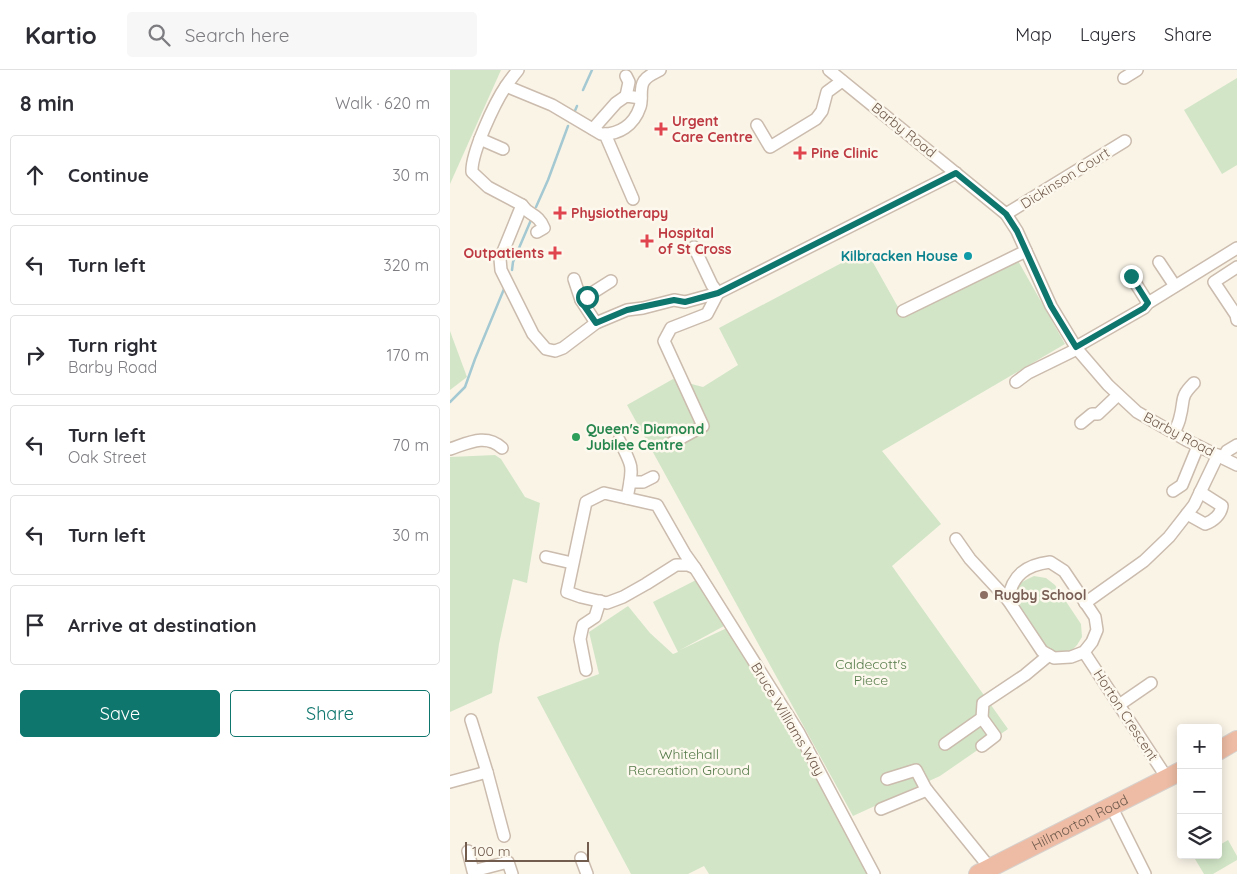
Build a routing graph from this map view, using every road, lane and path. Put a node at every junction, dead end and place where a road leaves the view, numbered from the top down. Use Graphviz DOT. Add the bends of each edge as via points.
graph roads {
  1 [pos="518,70"];
  2 [pos="660,70"];
  3 [pos="828,70"];
  4 [pos="1137,70"];
  5 [pos="626,76"];
  6 [pos="1124,78"];
  7 [pos="842,81"];
  8 [pos="506,86"];
  9 [pos="626,96"];
  10 [pos="642,98"];
  11 [pos="757,125"];
  12 [pos="592,129"];
  13 [pos="605,134"];
  14 [pos="480,139"];
  15 [pos="1124,141"];
  16 [pos="503,149"];
  17 [pos="956,173"];
  18 [pos="633,199"];
  19 [pos="522,205"];
  20 [pos="1006,214"];
  21 [pos="537,232"];
  22 [pos="694,247"];
  23 [pos="1237,248"];
  24 [pos="1026,251"];
  25 [pos="1160,262"];
  26 [pos="1237,267"];
  27 [pos="1131,276"];
  28 [pos="574,279"];
  29 [pos="611,280"];
  30 [pos="1175,286"];
  31 [pos="718,293"];
  32 [pos="580,300"];
  33 [pos="1148,303"];
  34 [pos="903,311"];
  35 [pos="1237,320"];
  36 [pos="596,323"];
  37 [pos="1076,348"];
  38 [pos="1016,382"];
  39 [pos="1194,383"];
  40 [pos="1118,395"];
  41 [pos="1081,422"];
  42 [pos="1174,433"];
  43 [pos="619,440"];
  44 [pos="670,444"];
  45 [pos="1198,446"];
  46 [pos="502,448"];
  47 [pos="1236,448"];
  48 [pos="450,449"];
  49 [pos="1220,456"];
  50 [pos="1237,465"];
  51 [pos="653,477"];
  52 [pos="630,482"];
  53 [pos="1173,491"];
  54 [pos="1200,492"];
  55 [pos="627,498"];
  56 [pos="1187,514"];
  57 [pos="956,538"];
  58 [pos="546,557"];
  59 [pos="572,563"];
  60 [pos="695,568"];
  61 [pos="1008,600"];
  62 [pos="600,601"];
  63 [pos="1085,603"];
  64 [pos="1084,652"];
  65 [pos="1049,655"];
  66 [pos="586,670"];
  67 [pos="1151,683"];
  68 [pos="1119,705"];
  69 [pos="982,718"];
  70 [pos="471,720"];
  71 [pos="1237,740"];
  72 [pos="945,744"];
  73 [pos="982,746"];
  74 [pos="1222,749"];
  75 [pos="487,772"];
  76 [pos="1174,775"];
  77 [pos="888,779"];
  78 [pos="450,782"];
  79 [pos="927,790"];
  80 [pos="1111,806"];
  81 [pos="881,809"];
  82 [pos="504,836"];
  83 [pos="468,851"];
  84 [pos="581,858"];
  85 [pos="984,871"];
  86 [pos="512,874"];
  87 [pos="587,874"];
  88 [pos="874,874"];
  89 [pos="1145,874"];
  1 -- 8 [label="street"];
  2 -- 10 [label="street" via="643,82"];
  3 -- 7 [label="street, Barby Road"];
  4 -- 6 [label="street"];
  5 -- 9 [label="street" via="629,82"];
  7 -- 11 [label="street" via="828,92 822,111 816,118 770,147"];
  7 -- 17 [label="street, Barby Road"];
  8 -- 12 [label="street" via="552,105"];
  8 -- 14 [label="street"];
  9 -- 10 [label="street"];
  9 -- 12 [label="street"];
  10 -- 13 [label="street" via="628,126 620,132"];
  12 -- 13 [label="street"];
  13 -- 18 [label="street"];
  14 -- 16 [label="street"];
  14 -- 19 [label="street" via="471,163 472,172 488,187"];
  15 -- 20 [label="street, Dickinson Court"];
  17 -- 20 [label="street, Barby Road"];
  17 -- 31 [label="street"];
  19 -- 21 [label="street" via="542,223 544,228"];
  19 -- 36 [label="street" via="500,259 505,282 533,334 546,348 554,351"];
  20 -- 24 [label="street, Barby Road"];
  22 -- 31 [label="street"];
  23 -- 30 [label="street"];
  24 -- 34 [label="street"];
  24 -- 37 [label="street, Barby Road" via="1051,306"];
  25 -- 30 [label="street"];
  26 -- 35 [label="street" via="1214,282"];
  27 -- 33 [label="street"];
  28 -- 32 [label="street"];
  29 -- 32 [label="street"];
  30 -- 33 [label="street"];
  31 -- 36 [label="street" via="685,302 674,300 627,310"];
  31 -- 44 [label="street" via="707,314 671,328 664,341 703,426"];
  32 -- 36 [label="street"];
  33 -- 37 [label="street"];
  37 -- 38 [label="street"];
  37 -- 40 [label="street, Barby Road"];
  39 -- 42 [label="street" via="1185,392"];
  40 -- 41 [label="street" via="1098,414 1092,414"];
  40 -- 42 [label="street, Barby Road" via="1137,412"];
  42 -- 45 [label="street, Barby Road"];
  43 -- 52 [label="street" via="632,464"];
  45 -- 49 [label="street, Barby Road"];
  45 -- 53 [label="street" via="1182,485"];
  46 -- 48 [label="street" via="495,441 484,440"];
  47 -- 49 [label="street"];
  49 -- 50 [label="street, Barby Road"];
  49 -- 54 [label="street"];
  51 -- 52 [label="street" via="643,482"];
  52 -- 55 [label="street"];
  54 -- 56 [label="street"];
  54 -- 56 [label="street" via="1222,506 1221,512 1206,524"];
  55 -- 59 [label="street, Bruce Williams Way" via="604,493 586,502"];
  55 -- 60 [label="street, Bruce Williams Way" via="657,505"];
  56 -- 63 [label="street" via="1144,561"];
  57 -- 61 [label="street" via="970,559"];
  58 -- 59 [label="street"];
  59 -- 62 [label="street, Bruce Williams Way" via="567,592"];
  60 -- 62 [label="street, Bruce Williams Way" via="676,565 623,597 607,603"];
  60 -- 88 [label="street, Bruce Williams Way" via="799,733"];
  61 -- 63 [label="street" via="1014,580 1025,570 1037,563 1050,562 1064,571"];
  61 -- 65 [label="street" via="1042,651"];
  62 -- 66 [label="street" via="595,617 583,625 580,639"];
  63 -- 64 [label="street" via="1095,617 1097,630"];
  64 -- 65 [label="street" via="1070,658"];
  64 -- 68 [label="street, Horton Crescent"];
  65 -- 69 [label="street" via="983,703"];
  67 -- 68 [label="street"];
  68 -- 76 [label="street, Horton Crescent"];
  69 -- 72 [label="street"];
  69 -- 73 [label="street" via="995,736"];
  70 -- 75 [label="street"];
  71 -- 74 [label="highway"];
  75 -- 78 [label="street"];
  75 -- 82 [label="street"];
  76 -- 80 [label="highway, Hillmorton Road"];
  77 -- 79 [label="street" via="916,770"];
  79 -- 81 [label="street"];
  79 -- 85 [label="street"];
  80 -- 85 [label="highway, Hillmorton Road"];
  80 -- 89 [label="street"];
  83 -- 86 [label="street" via="473,871 508,862"];
  84 -- 87 [label="street"];
}
